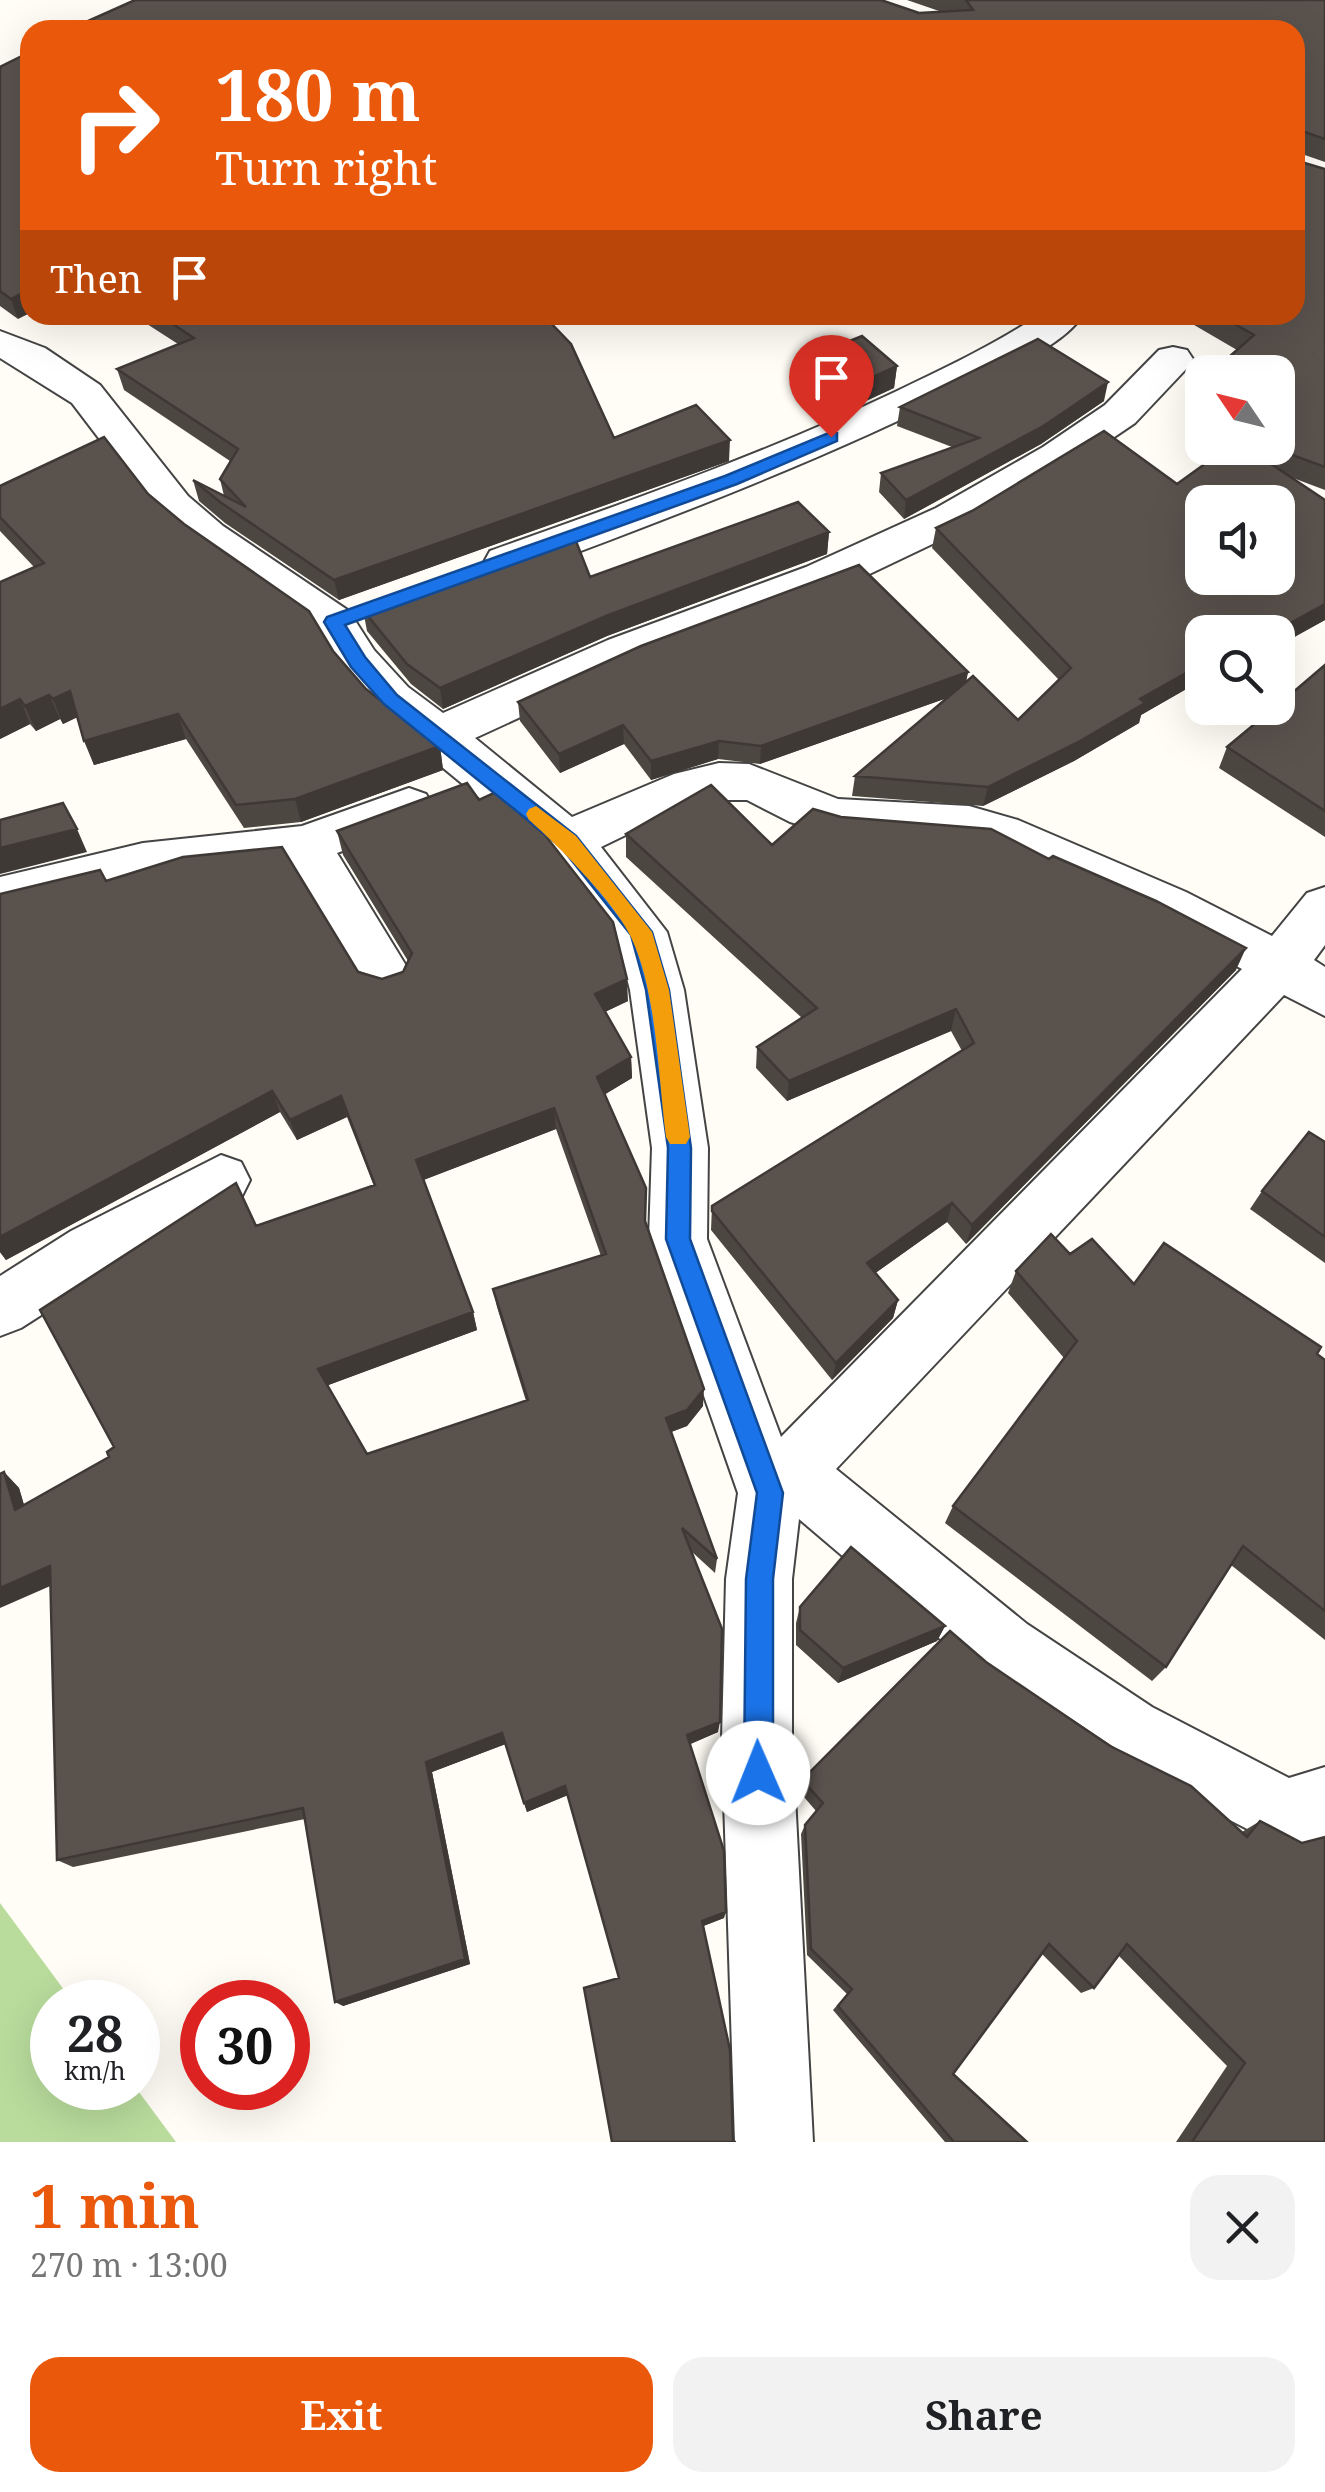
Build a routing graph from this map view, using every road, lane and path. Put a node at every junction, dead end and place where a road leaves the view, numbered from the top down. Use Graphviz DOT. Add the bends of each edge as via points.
graph roads {
  1 [pos="1048,325"];
  2 [pos="0,342"];
  3 [pos="1174,359"];
  4 [pos="474,574"];
  5 [pos="439,736"];
  6 [pos="492,776"];
  7 [pos="568,842"];
  8 [pos="306,846"];
  9 [pos="0,897"];
  10 [pos="1325,908"];
  11 [pos="386,978"];
  12 [pos="1303,979"];
  13 [pos="221,1180"];
  14 [pos="0,1310"];
  15 [pos="780,1482"];
  16 [pos="1325,1802"];
  17 [pos="774,2142"];
  1 -- 4 [label="street" via="864,423 731,480"];
  2 -- 5 [label="street" via="86,394 172,506 208,536 351,616 358,662 390,700"];
  3 -- 5 [label="street" via="1120,414 951,518 822,578 624,651"];
  5 -- 6 [label="street"];
  6 -- 7 [label="street"];
  6 -- 8 [label="street"];
  7 -- 12 [label="street" via="637,807 739,781 817,812 989,829 1130,888"];
  7 -- 15 [label="street" via="641,932 658,990 680,1148 678,1239"];
  8 -- 9 [label="street" via="143,862"];
  8 -- 11 [label="street"];
  10 -- 12 [label="street"];
  12 -- 15 [label="street"];
  13 -- 14 [label="street" via="92,1250"];
  15 -- 16 [label="street" via="1128,1732 1286,1814"];
  15 -- 17 [label="street" via="760,1579 757,1738"];
}
